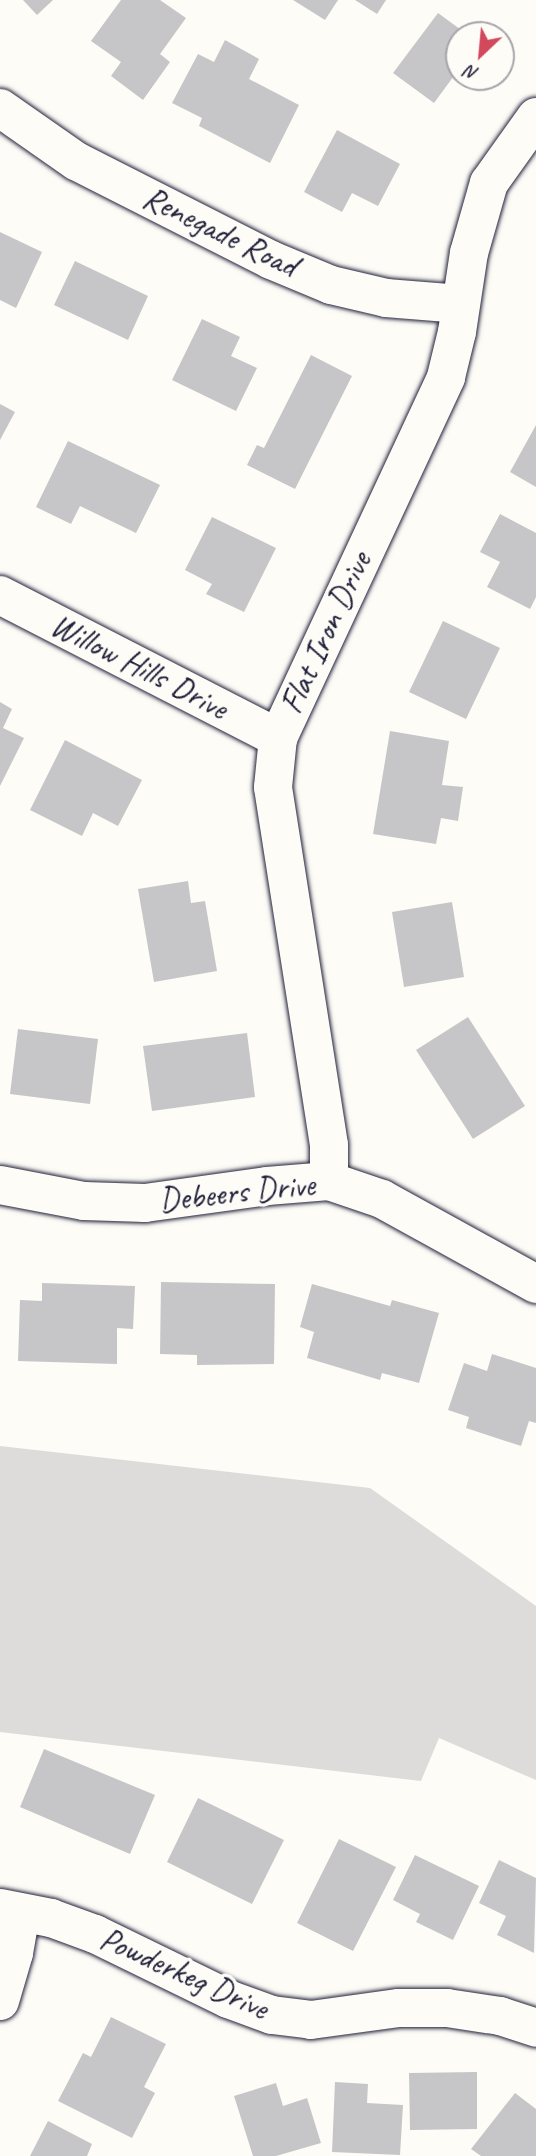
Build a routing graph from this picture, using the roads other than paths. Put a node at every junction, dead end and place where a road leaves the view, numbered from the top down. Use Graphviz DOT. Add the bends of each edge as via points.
graph roads {
  1 [pos="0,108"];
  2 [pos="536,117"];
  3 [pos="460,304"];
  4 [pos="0,595"];
  5 [pos="278,738"];
  6 [pos="329,1181"];
  7 [pos="0,1185"];
  8 [pos="536,1284"];
  9 [pos="10,1911"];
  10 [pos="0,2001"];
  11 [pos="536,2028"];
  1 -- 3 [label="street, Renegade Road" via="76,161 271,260 331,285 386,298"];
  2 -- 3 [label="street, Flat Iron Drive" via="489,183"];
  3 -- 5 [label="street, Flat Iron Drive" via="446,377 432,412"];
  4 -- 5 [label="street, Willow Hills Drive"];
  5 -- 6 [label="street, Flat Iron Drive" via="273,787 329,1145"];
  6 -- 7 [label="street, Debeers Drive" via="145,1203 84,1201"];
  6 -- 8 [label="street, Debeers Drive" via="382,1199"];
  9 -- 10 [label="street"];
  9 -- 11 [label="street, Powderkeg Drive" via="51,1918 95,1934 228,1999 272,2015 311,2020 399,2008 447,2008 500,2016"];
}
